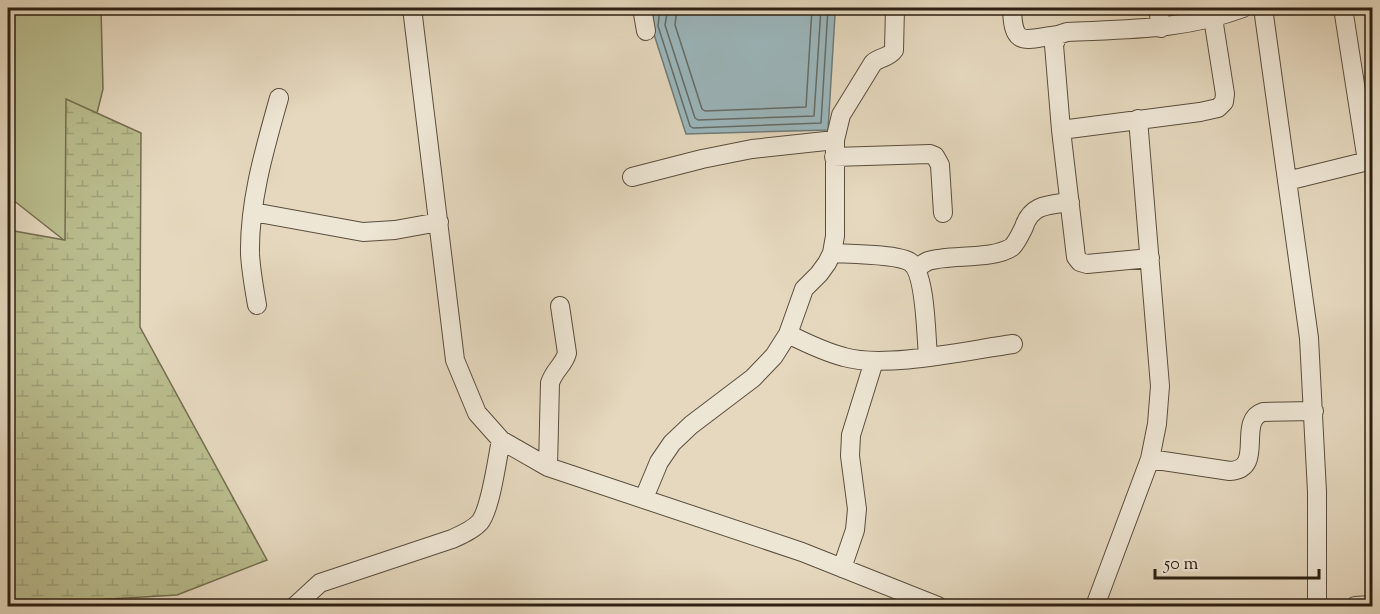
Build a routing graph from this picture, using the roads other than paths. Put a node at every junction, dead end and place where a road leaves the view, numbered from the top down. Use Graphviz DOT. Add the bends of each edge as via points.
graph roads {
  1 [pos="412,8"];
  2 [pos="642,8"];
  3 [pos="895,8"];
  4 [pos="1012,8"];
  5 [pos="1158,8"];
  6 [pos="1243,8"];
  7 [pos="1263,8"];
  8 [pos="1342,8"];
  9 [pos="1213,18"];
  10 [pos="1161,28"];
  11 [pos="646,31"];
  12 [pos="1058,35"];
  13 [pos="279,98"];
  14 [pos="1138,119"];
  15 [pos="1061,130"];
  16 [pos="834,148"];
  17 [pos="1370,160"];
  18 [pos="632,177"];
  19 [pos="1287,181"];
  20 [pos="1070,202"];
  21 [pos="253,212"];
  22 [pos="943,213"];
  23 [pos="439,222"];
  24 [pos="832,253"];
  25 [pos="1150,258"];
  26 [pos="916,268"];
  27 [pos="257,305"];
  28 [pos="560,306"];
  29 [pos="789,334"];
  30 [pos="1013,344"];
  31 [pos="928,356"];
  32 [pos="874,361"];
  33 [pos="1314,411"];
  34 [pos="501,440"];
  35 [pos="1150,459"];
  36 [pos="548,467"];
  37 [pos="644,498"];
  38 [pos="842,568"];
  39 [pos="1372,605"];
  40 [pos="295,606"];
  41 [pos="938,606"];
  42 [pos="1095,606"];
  43 [pos="1317,606"];
  44 [pos="1355,606"];
  1 -- 23 [label="street"];
  2 -- 11 [label="street"];
  3 -- 16 [label="street" via="894,50 873,63 841,115"];
  4 -- 12 [label="street" via="1013,30 1018,37"];
  5 -- 10 [label="street"];
  6 -- 9 [label="street"];
  7 -- 19 [label="street"];
  8 -- 17 [label="street"];
  9 -- 10 [label="street"];
  9 -- 14 [label="street" via="1226,94 1224,102 1218,108 1200,112"];
  10 -- 12 [label="street"];
  12 -- 15 [label="street" via="1054,57"];
  13 -- 21 [label="street"];
  14 -- 15 [label="street"];
  14 -- 25 [label="street"];
  15 -- 20 [label="street"];
  16 -- 18 [label="street" via="752,149"];
  16 -- 22 [label="street" via="934,156 940,165"];
  16 -- 24 [label="street"];
  17 -- 19 [label="street"];
  19 -- 33 [label="street" via="1309,338"];
  20 -- 25 [label="street" via="1074,249 1080,262"];
  20 -- 26 [label="street" via="1033,211 1012,246 999,252 929,261"];
  21 -- 23 [label="street" via="363,232"];
  21 -- 27 [label="street" via="250,253"];
  23 -- 34 [label="street" via="455,360 477,413"];
  24 -- 26 [label="street" via="897,258"];
  24 -- 29 [label="street" via="804,289"];
  25 -- 35 [label="street" via="1160,386"];
  26 -- 31 [label="street"];
  28 -- 36 [label="street" via="567,353 550,383"];
  29 -- 32 [label="street" via="846,358"];
  29 -- 37 [label="street" via="753,378 672,443"];
  30 -- 31 [label="street"];
  31 -- 32 [label="street"];
  32 -- 38 [label="street" via="851,435 856,519"];
  33 -- 35 [label="street" via="1257,414 1251,428 1248,460 1238,471"];
  33 -- 43 [label="street"];
  34 -- 36 [label="street"];
  34 -- 40 [label="street" via="486,508 480,522 469,531 320,583"];
  35 -- 42 [label="street"];
  36 -- 37 [label="street"];
  37 -- 38 [label="street"];
  38 -- 41 [label="street"];
  39 -- 44 [label="street"];
}
